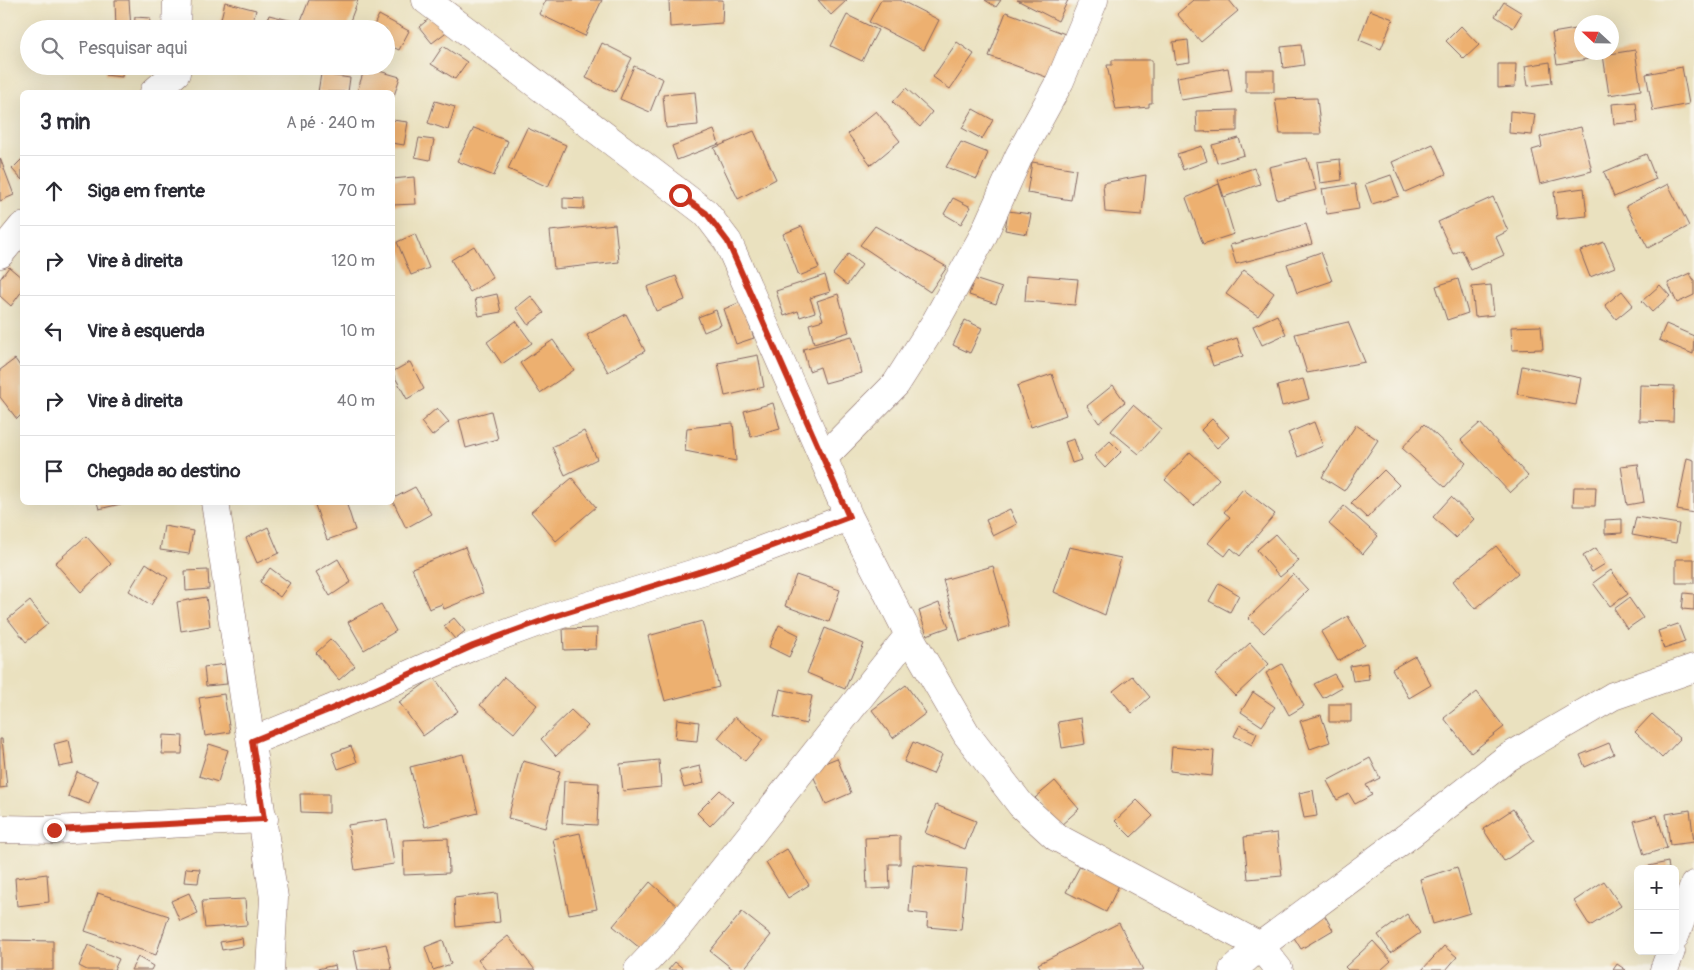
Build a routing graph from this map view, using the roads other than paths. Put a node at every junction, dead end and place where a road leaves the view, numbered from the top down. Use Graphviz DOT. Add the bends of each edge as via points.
graph roads {
  1 [pos="177,0"];
  2 [pos="426,0"];
  3 [pos="1094,0"];
  4 [pos="176,20"];
  5 [pos="176,77"];
  6 [pos="157,90"];
  7 [pos="20,229"];
  8 [pos="0,254"];
  9 [pos="823,458"];
  10 [pos="215,505"];
  11 [pos="849,517"];
  12 [pos="909,634"];
  13 [pos="1694,668"];
  14 [pos="252,741"];
  15 [pos="264,819"];
  16 [pos="0,830"];
  17 [pos="1694,885"];
  18 [pos="1679,925"];
  19 [pos="1260,946"];
  20 [pos="1669,955"];
  21 [pos="270,970"];
  22 [pos="638,970"];
  23 [pos="1234,970"];
  24 [pos="1280,970"];
  25 [pos="1664,970"];
  1 -- 4 [label="street"];
  2 -- 9 [label="street" via="706,213 728,242"];
  3 -- 9 [label="street" via="1060,81 982,238 936,321 896,384"];
  5 -- 6 [label="street"];
  7 -- 8 [label="street"];
  9 -- 11 [label="street"];
  10 -- 14 [label="street"];
  11 -- 12 [label="street"];
  11 -- 14 [label="street" via="721,565 552,617 473,646"];
  12 -- 19 [label="street" via="967,735 1021,805 1056,837"];
  12 -- 22 [label="street" via="677,928"];
  13 -- 19 [label="street" via="1613,696 1507,758"];
  14 -- 15 [label="street"];
  15 -- 16 [label="street"];
  15 -- 21 [label="street" via="274,898"];
  17 -- 18 [label="street"];
  19 -- 23 [label="street"];
  19 -- 24 [label="street"];
  20 -- 25 [label="street"];
}
